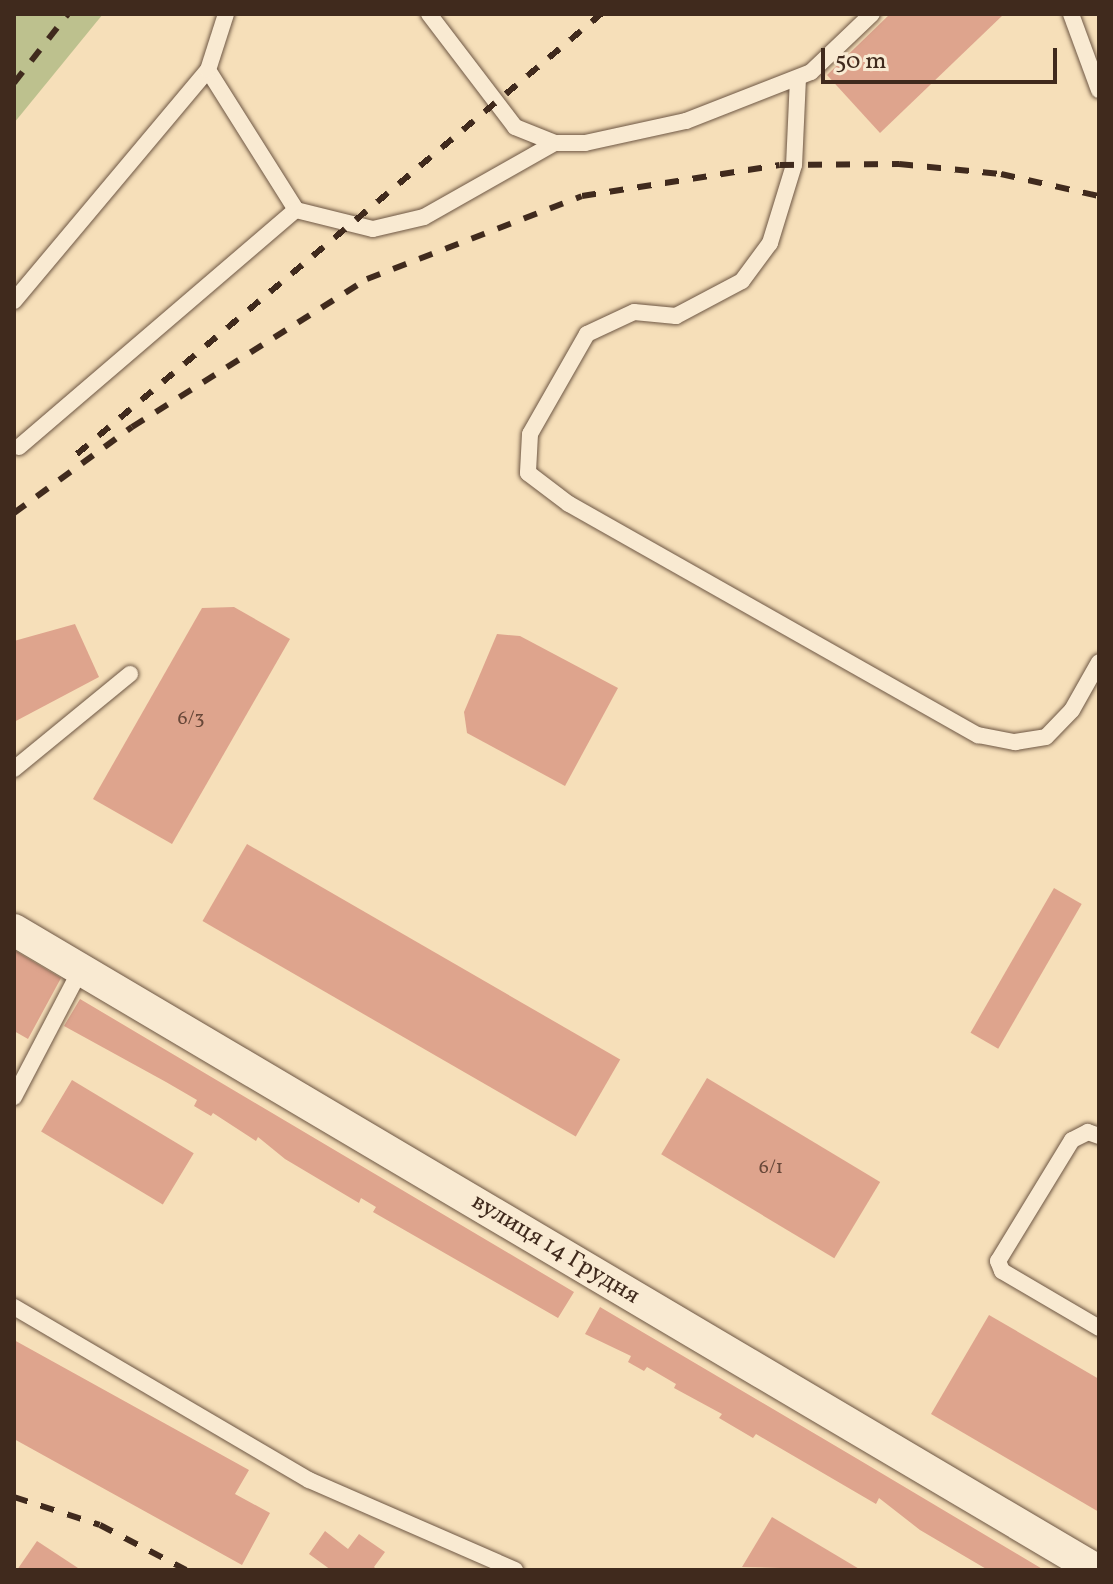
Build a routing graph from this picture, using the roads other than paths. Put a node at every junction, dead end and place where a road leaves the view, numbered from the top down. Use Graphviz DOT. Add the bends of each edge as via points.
graph roads {
  1 [pos="226,14"];
  2 [pos="429,14"];
  3 [pos="872,14"];
  4 [pos="1071,14"];
  5 [pos="208,70"];
  6 [pos="798,78"];
  7 [pos="1099,90"];
  8 [pos="555,143"];
  9 [pos="296,210"];
  10 [pos="14,301"];
  11 [pos="19,447"];
  12 [pos="1099,662"];
  13 [pos="130,674"];
  14 [pos="14,769"];
  15 [pos="14,930"];
  16 [pos="81,969"];
  17 [pos="14,1097"];
  18 [pos="1099,1136"];
  19 [pos="14,1307"];
  20 [pos="1099,1328"];
  21 [pos="515,1570"];
  22 [pos="1096,1570"];
  1 -- 5 [label="lane"];
  2 -- 8 [label="lane" via="515,127"];
  3 -- 6 [label="lane"];
  4 -- 7 [label="lane"];
  5 -- 9 [label="lane"];
  5 -- 10 [label="lane"];
  6 -- 8 [label="lane" via="686,121 585,143"];
  6 -- 12 [label="lane" via="794,165 770,243 742,281 676,316 634,312 587,334 530,434 528,473 569,504 978,735 1015,742 1046,737 1072,710"];
  8 -- 9 [label="lane" via="424,217 373,229"];
  9 -- 11 [label="lane"];
  13 -- 14 [label="lane"];
  15 -- 16 [label="street, вулиця 14 Грудня"];
  16 -- 17 [label="lane"];
  16 -- 22 [label="street, вулиця 14 Грудня"];
  18 -- 20 [label="lane" via="1088,1132 1072,1140 998,1261 1002,1271"];
  19 -- 21 [label="lane" via="309,1480"];
}
